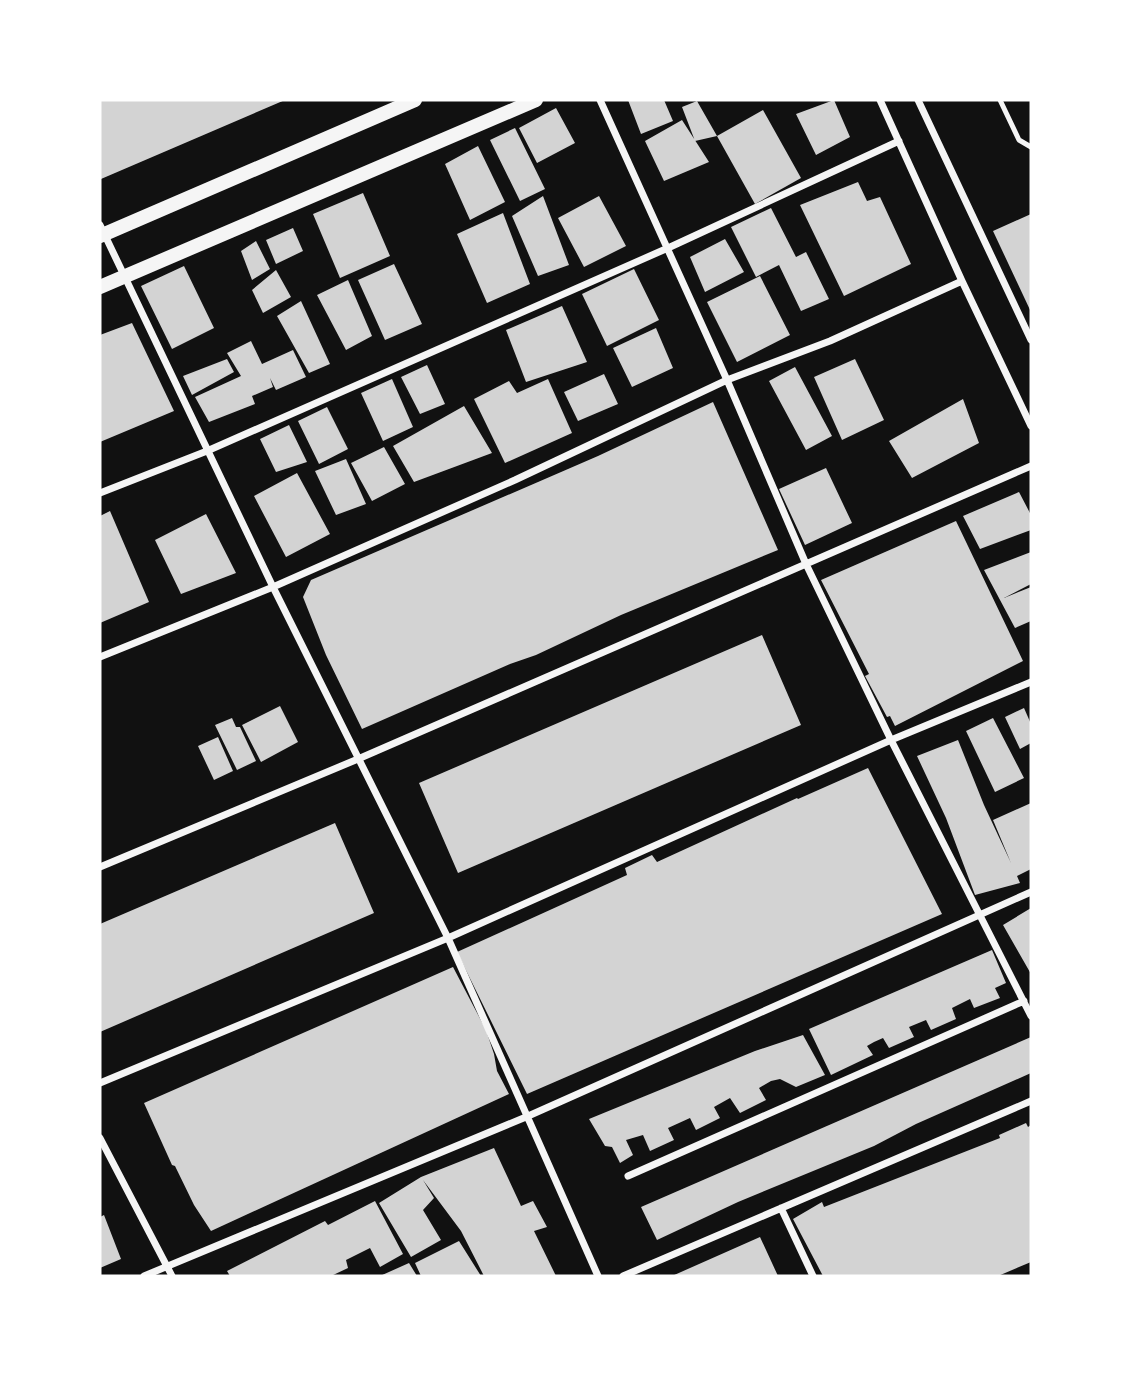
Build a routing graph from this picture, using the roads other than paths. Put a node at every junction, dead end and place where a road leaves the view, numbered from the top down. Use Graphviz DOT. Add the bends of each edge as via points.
graph roads {
  1 [pos="415,100"];
  2 [pos="536,100"];
  3 [pos="600,100"];
  4 [pos="880,100"];
  5 [pos="918,100"];
  6 [pos="1000,100"];
  7 [pos="899,141"];
  8 [pos="1031,147"];
  9 [pos="101,232"];
  10 [pos="668,248"];
  11 [pos="123,277"];
  12 [pos="962,281"];
  13 [pos="100,287"];
  14 [pos="1031,340"];
  15 [pos="727,380"];
  16 [pos="1031,426"];
  17 [pos="207,451"];
  18 [pos="1031,466"];
  19 [pos="100,493"];
  20 [pos="807,564"];
  21 [pos="273,587"];
  22 [pos="100,657"];
  23 [pos="1031,682"];
  24 [pos="891,740"];
  25 [pos="358,759"];
  26 [pos="100,867"];
  27 [pos="1031,892"];
  28 [pos="980,914"];
  29 [pos="449,938"];
  30 [pos="1024,1001"];
  31 [pos="1031,1016"];
  32 [pos="100,1083"];
  33 [pos="1031,1101"];
  34 [pos="526,1117"];
  35 [pos="100,1138"];
  36 [pos="628,1176"];
  37 [pos="781,1208"];
  38 [pos="167,1267"];
  39 [pos="144,1276"];
  40 [pos="172,1276"];
  41 [pos="598,1276"];
  42 [pos="623,1276"];
  43 [pos="813,1276"];
  1 -- 9 [label="main road"];
  2 -- 11 [label="main road"];
  3 -- 10 [label="street"];
  4 -- 7 [label="street"];
  5 -- 14 [label="street"];
  6 -- 8 [label="lane" via="1019,140"];
  7 -- 10 [label="street"];
  7 -- 12 [label="street"];
  9 -- 11 [label="street"];
  10 -- 15 [label="street"];
  10 -- 17 [label="street"];
  11 -- 13 [label="main road"];
  11 -- 17 [label="street"];
  12 -- 15 [label="street" via="830,341"];
  12 -- 16 [label="street"];
  15 -- 20 [label="street"];
  15 -- 21 [label="street"];
  17 -- 19 [label="street"];
  17 -- 21 [label="street"];
  18 -- 20 [label="street"];
  20 -- 24 [label="street"];
  20 -- 25 [label="street"];
  21 -- 22 [label="street"];
  21 -- 25 [label="street"];
  23 -- 24 [label="street"];
  24 -- 28 [label="street"];
  24 -- 29 [label="street"];
  25 -- 26 [label="street"];
  25 -- 29 [label="street"];
  27 -- 28 [label="street"];
  28 -- 30 [label="street"];
  28 -- 34 [label="street"];
  29 -- 32 [label="street"];
  29 -- 34 [label="street"];
  30 -- 31 [label="street"];
  30 -- 36 [label="street"];
  33 -- 37 [label="street"];
  34 -- 38 [label="street"];
  34 -- 41 [label="street"];
  35 -- 38 [label="street"];
  37 -- 42 [label="street"];
  37 -- 43 [label="street"];
  38 -- 39 [label="street"];
  38 -- 40 [label="street"];
}
